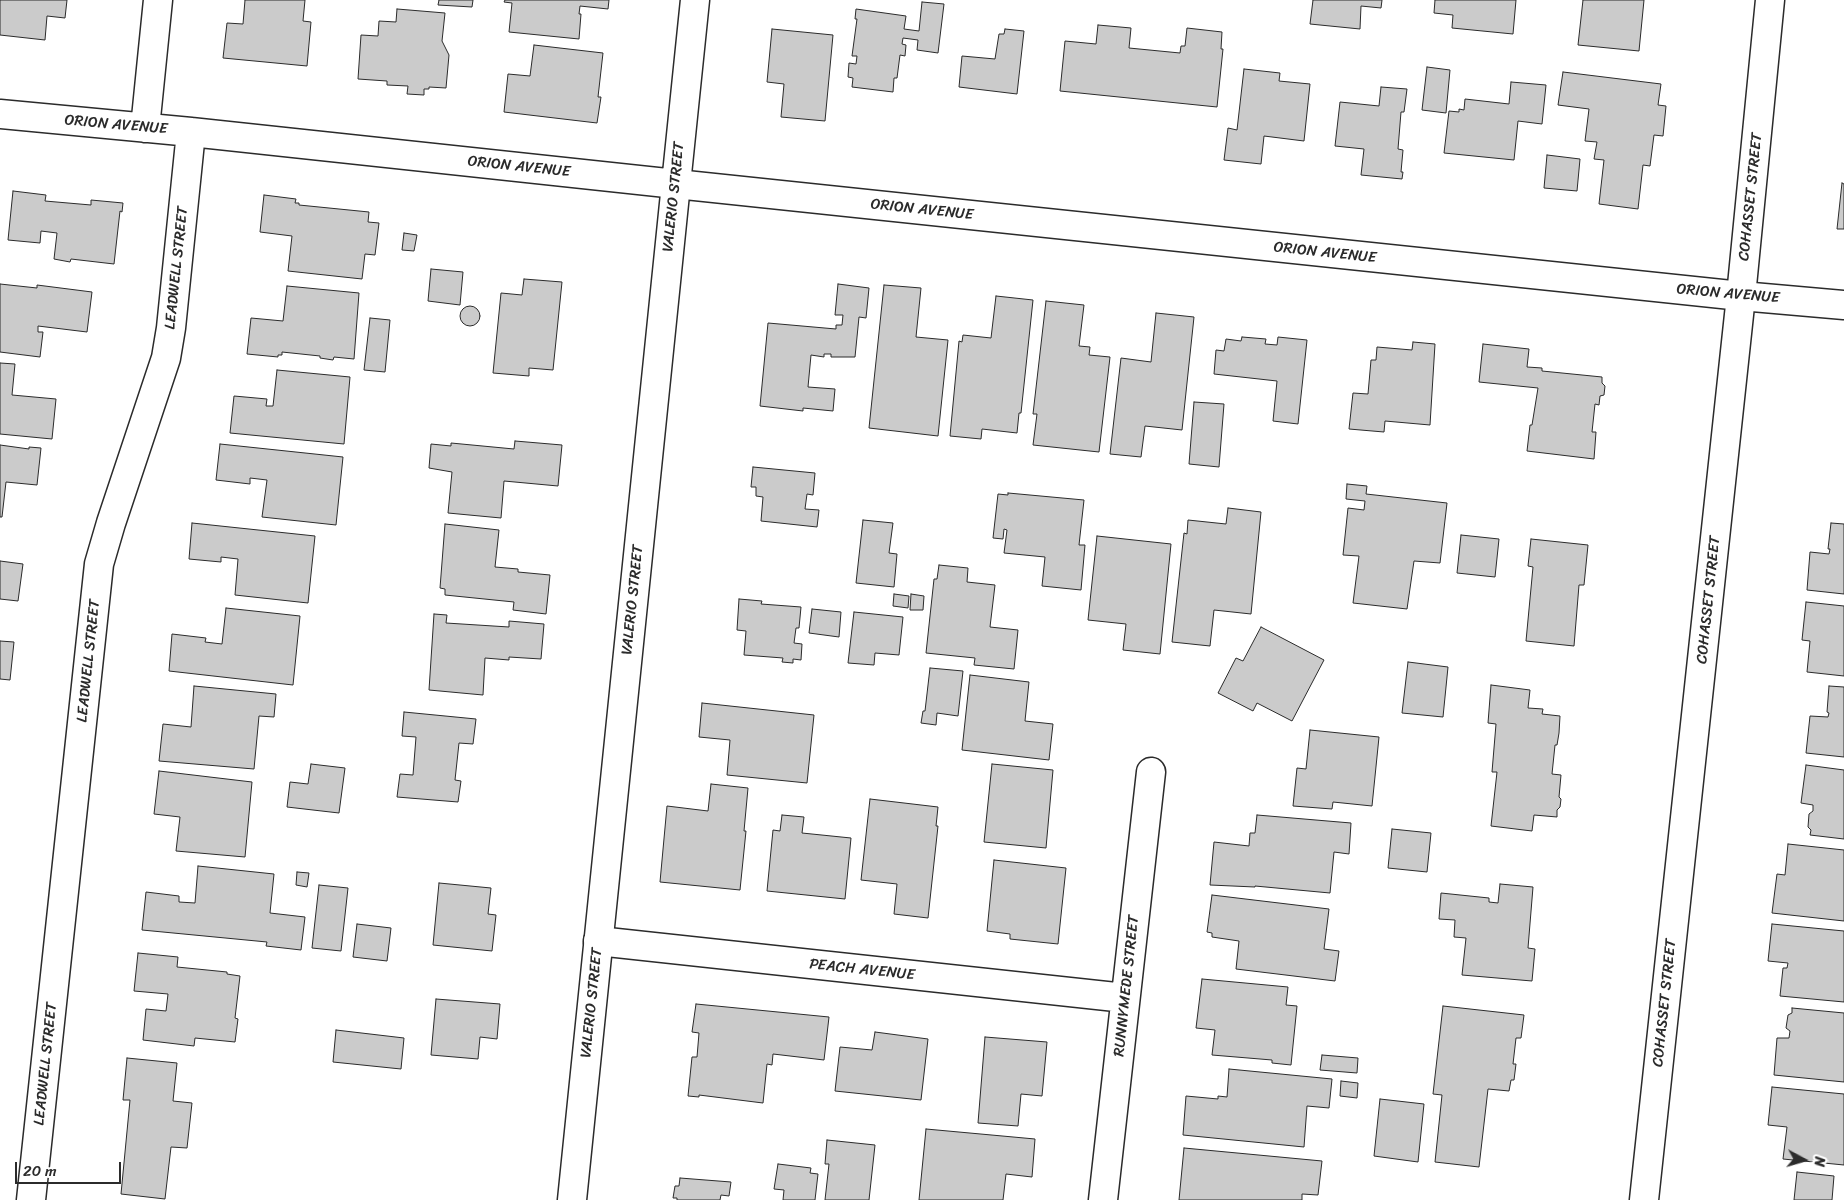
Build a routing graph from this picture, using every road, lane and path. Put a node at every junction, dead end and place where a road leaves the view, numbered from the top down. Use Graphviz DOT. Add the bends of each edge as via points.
graph roads {
  1 [pos="158,0"];
  2 [pos="695,0"];
  3 [pos="1770,0"];
  4 [pos="0,114"];
  5 [pos="145,128"];
  6 [pos="191,132"];
  7 [pos="676,184"];
  8 [pos="1741,296"];
  9 [pos="1844,304"];
  10 [pos="1151,772"];
  11 [pos="598,941"];
  12 [pos="1126,998"];
  13 [pos="31,1200"];
  14 [pos="572,1200"];
  15 [pos="1103,1200"];
  16 [pos="1644,1200"];
  1 -- 5 [label="street"];
  2 -- 7 [label="street, VALERIO STREET"];
  3 -- 8 [label="street, COHASSET STREET"];
  4 -- 5 [label="street, ORION AVENUE"];
  5 -- 6 [label="street, ORION AVENUE"];
  6 -- 7 [label="street, ORION AVENUE"];
  6 -- 13 [label="street, LEADWELL STREET" via="166,358 99,564"];
  7 -- 8 [label="street, ORION AVENUE"];
  7 -- 11 [label="street, VALERIO STREET"];
  8 -- 9 [label="street, ORION AVENUE"];
  8 -- 16 [label="street, COHASSET STREET"];
  10 -- 12 [label="street, RUNNYMEDE STREET"];
  11 -- 12 [label="street, PEACH AVENUE"];
  11 -- 14 [label="street, VALERIO STREET"];
  12 -- 15 [label="street, RUNNYMEDE STREET"];
}
